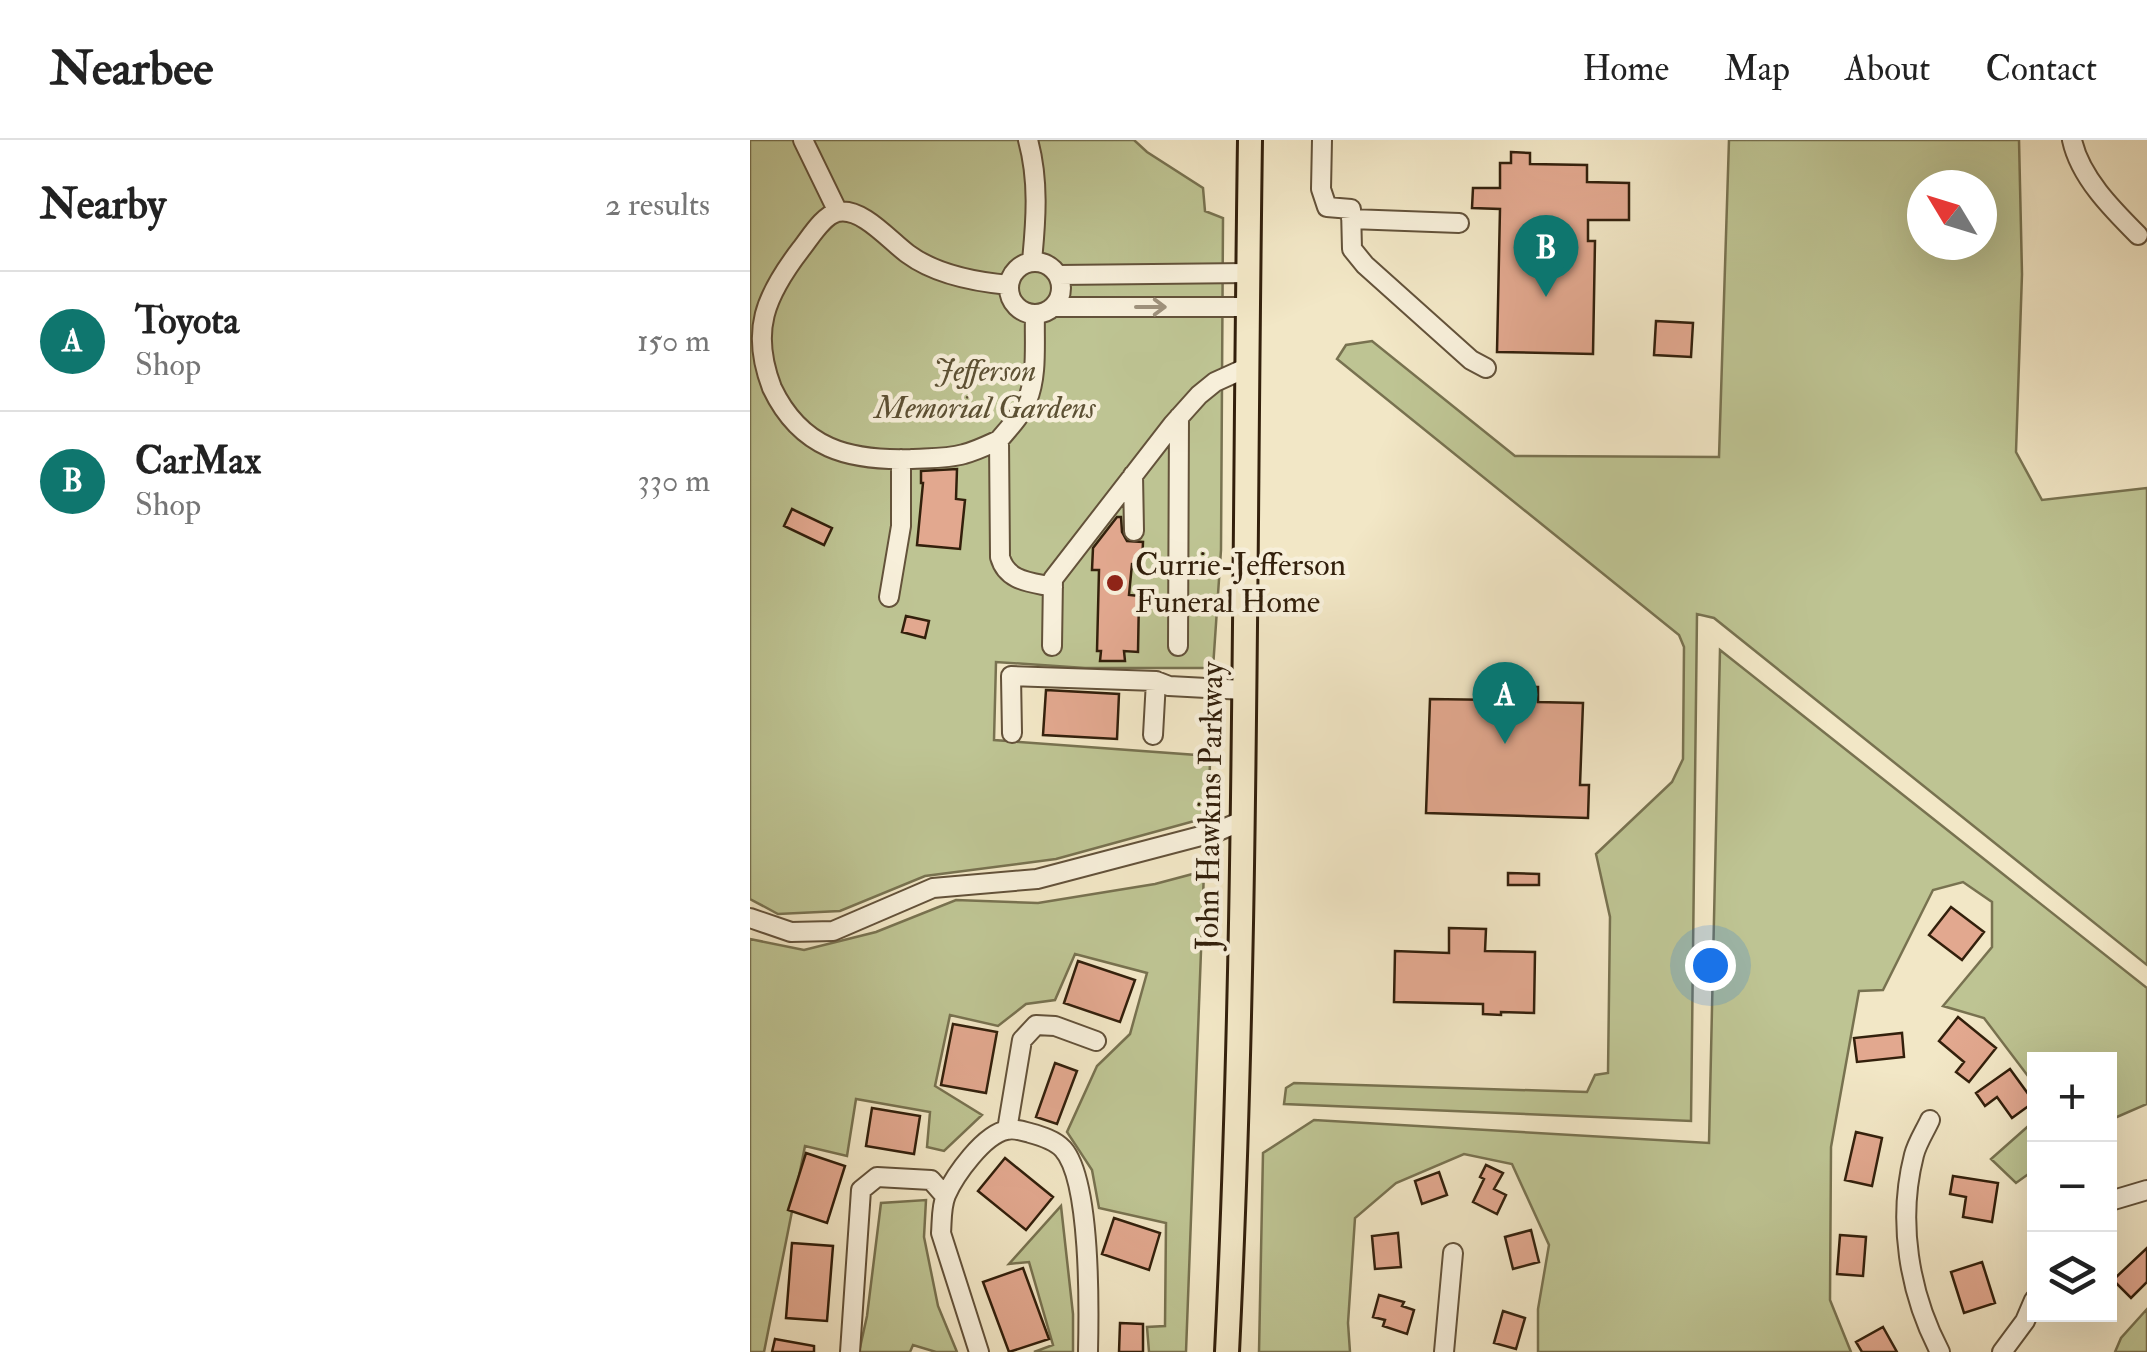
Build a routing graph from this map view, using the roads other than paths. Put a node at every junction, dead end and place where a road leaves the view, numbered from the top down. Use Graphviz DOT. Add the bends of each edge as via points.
graph roads {
  1 [pos="803,140"];
  2 [pos="1028,140"];
  3 [pos="1250,140"];
  4 [pos="1322,140"];
  5 [pos="2072,140"];
  6 [pos="838,212"];
  7 [pos="1352,220"];
  8 [pos="1459,223"];
  9 [pos="2138,235"];
  10 [pos="1032,261"];
  11 [pos="1248,273"];
  12 [pos="1058,275"];
  13 [pos="1009,285"];
  14 [pos="1053,307"];
  15 [pos="1248,307"];
  16 [pos="1035,314"];
  17 [pos="756,367"];
  18 [pos="1246,368"];
  19 [pos="1486,368"];
  20 [pos="1180,417"];
  21 [pos="999,440"];
  22 [pos="901,459"];
  23 [pos="1133,476"];
  24 [pos="1134,531"];
  25 [pos="1053,587"];
  26 [pos="889,597"];
  27 [pos="1052,646"];
  28 [pos="1178,646"];
  29 [pos="1156,681"];
  30 [pos="1244,690"];
  31 [pos="1012,733"];
  32 [pos="1153,735"];
  33 [pos="1242,821"];
  34 [pos="750,918"];
  35 [pos="1096,1041"];
  36 [pos="1930,1120"];
  37 [pos="1006,1130"];
  38 [pos="2147,1190"];
  39 [pos="946,1196"];
  40 [pos="2117,1199"];
  41 [pos="1453,1252"];
  42 [pos="2027,1316"];
  43 [pos="850,1352"];
  44 [pos="979,1352"];
  45 [pos="1088,1352"];
  46 [pos="1228,1352"];
  47 [pos="1444,1352"];
  48 [pos="1940,1352"];
  49 [pos="2002,1352"];
  1 -- 6 [label="street"];
  2 -- 10 [label="street" via="1036,210"];
  3 -- 11 [label="main road, John Hawkins Parkway"];
  4 -- 7 [label="street" via="1327,208 1351,209"];
  5 -- 9 [label="street" via="2109,205"];
  6 -- 13 [label="street" via="861,217 925,264"];
  6 -- 17 [label="street" via="778,281 758,331"];
  7 -- 8 [label="street"];
  7 -- 19 [label="street" via="1352,249 1365,264"];
  10 -- 12 [label="street"];
  10 -- 13 [label="street" via="1016,270"];
  11 -- 12 [label="street"];
  11 -- 15 [label="main road, John Hawkins Parkway"];
  12 -- 14 [label="street" via="1061,295"];
  13 -- 16 [label="street" via="1018,308"];
  14 -- 15 [label="street, one-way"];
  14 -- 16 [label="street"];
  15 -- 18 [label="main road, John Hawkins Parkway"];
  16 -- 21 [label="street" via="1029,397"];
  17 -- 22 [label="street" via="808,436 854,457"];
  18 -- 20 [label="street" via="1214,382"];
  18 -- 30 [label="main road, John Hawkins Parkway"];
  20 -- 23 [label="street"];
  20 -- 28 [label="street"];
  21 -- 22 [label="street" via="964,454"];
  21 -- 25 [label="street" via="1002,566 1016,578"];
  22 -- 26 [label="street" via="901,526"];
  23 -- 24 [label="street"];
  23 -- 25 [label="street"];
  25 -- 27 [label="street"];
  29 -- 30 [label="street"];
  29 -- 31 [label="street" via="1011,676"];
  29 -- 32 [label="street"];
  30 -- 33 [label="main road, John Hawkins Parkway"];
  33 -- 34 [label="street" via="1037,879 934,888 834,930 791,932"];
  33 -- 46 [label="main road, John Hawkins Parkway"];
  35 -- 37 [label="street" via="1036,1025 1022,1040"];
  36 -- 48 [label="street" via="1914,1153 1906,1234 1920,1308"];
  37 -- 39 [label="street" via="986,1140"];
  37 -- 45 [label="street" via="1045,1136 1064,1149 1074,1170 1089,1280"];
  38 -- 40 [label="street"];
  39 -- 43 [label="street" via="931,1180 877,1177 862,1190"];
  39 -- 44 [label="street" via="941,1233"];
  41 -- 47 [label="street"];
  42 -- 49 [label="street"];
}
